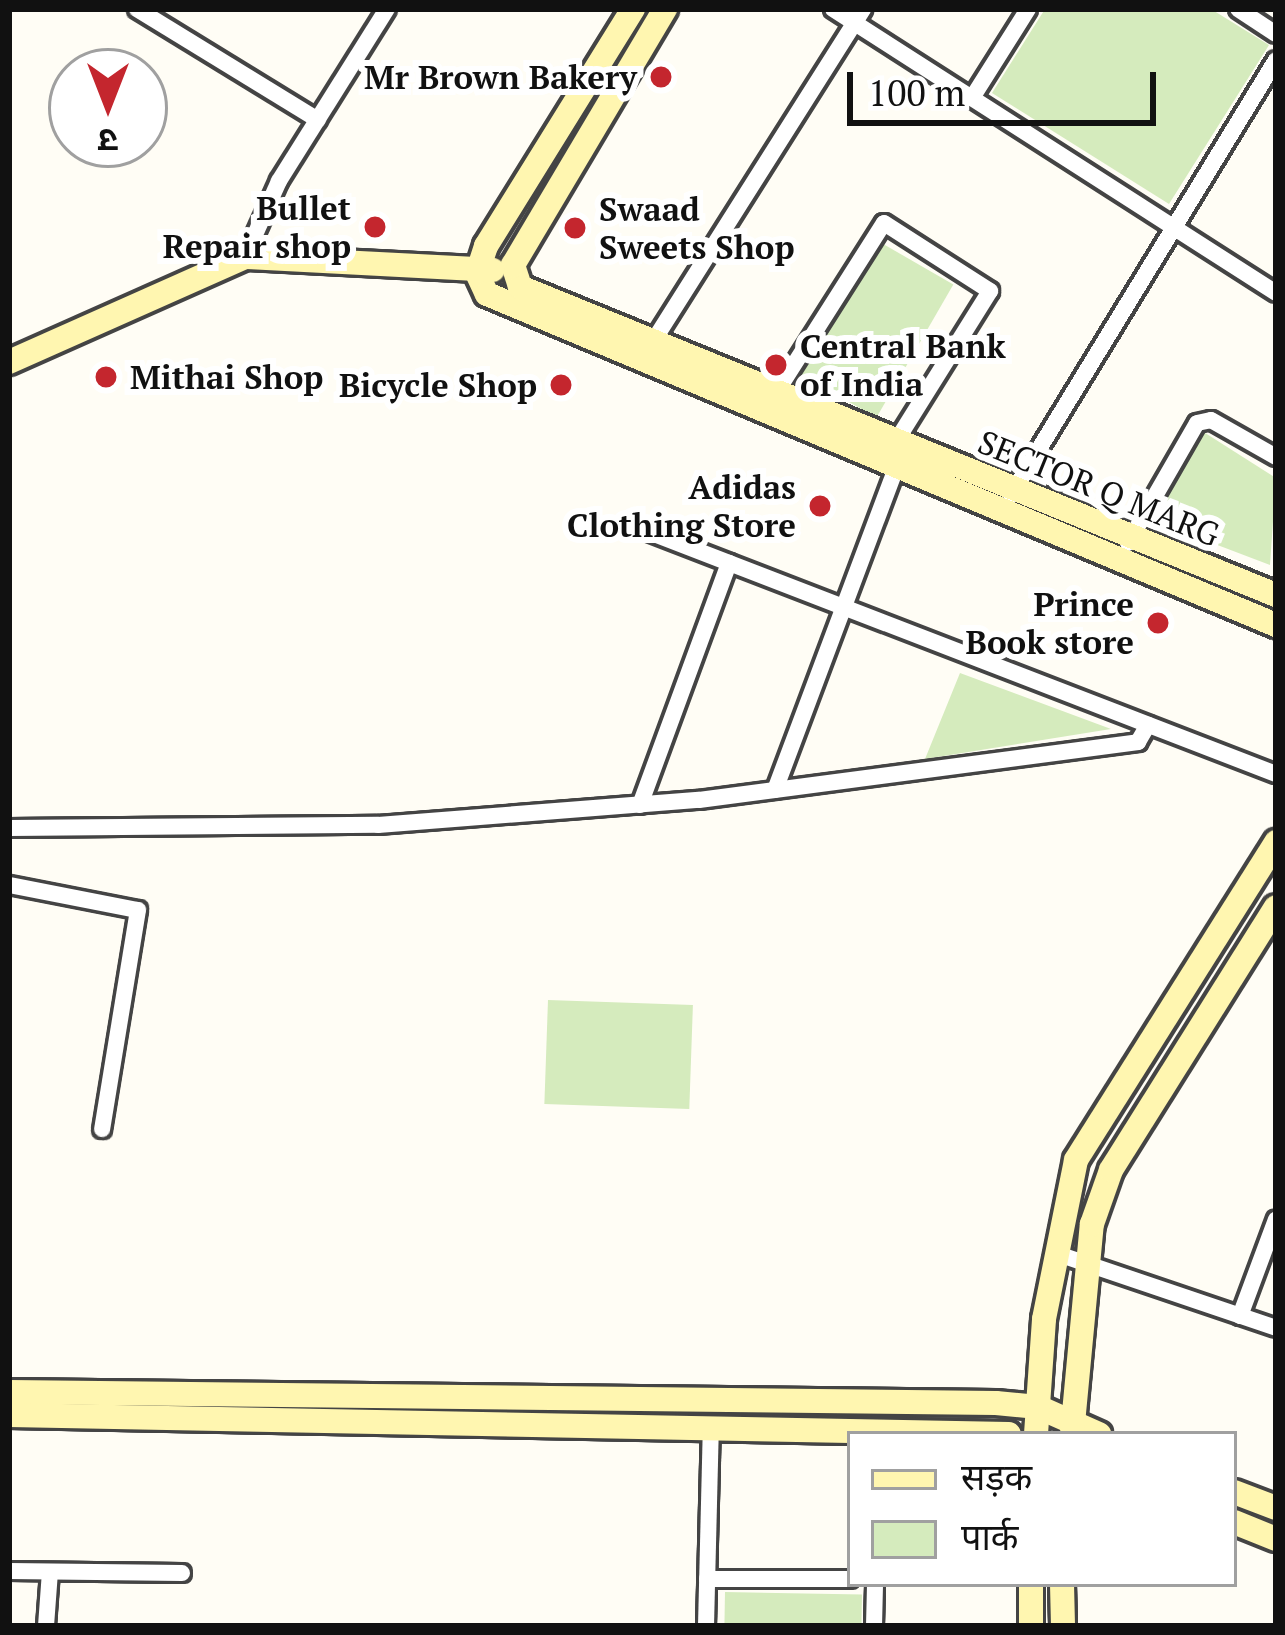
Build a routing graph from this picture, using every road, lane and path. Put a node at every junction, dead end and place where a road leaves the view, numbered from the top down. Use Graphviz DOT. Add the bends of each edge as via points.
graph roads {
  1 [pos="137,9"];
  2 [pos="387,9"];
  3 [pos="633,9"];
  4 [pos="665,9"];
  5 [pos="833,9"];
  6 [pos="1028,9"];
  7 [pos="1238,9"];
  8 [pos="858,16"];
  9 [pos="1276,34"];
  10 [pos="1276,60"];
  11 [pos="972,98"];
  12 [pos="318,120"];
  13 [pos="1170,225"];
  14 [pos="245,257"];
  15 [pos="512,265"];
  16 [pos="477,273"];
  17 [pos="1276,292"];
  18 [pos="646,352"];
  19 [pos="9,362"];
  20 [pos="776,393"];
  21 [pos="895,454"];
  22 [pos="1276,457"];
  23 [pos="1008,500"];
  24 [pos="649,532"];
  25 [pos="1126,549"];
  26 [pos="729,563"];
  27 [pos="1274,592"];
  28 [pos="844,608"];
  29 [pos="1276,625"];
  30 [pos="1148,725"];
  31 [pos="1276,774"];
  32 [pos="775,790"];
  33 [pos="640,805"];
  34 [pos="9,828"];
  35 [pos="1276,842"];
  36 [pos="9,885"];
  37 [pos="1276,907"];
  38 [pos="102,1129"];
  39 [pos="1276,1219"];
  40 [pos="1055,1253"];
  41 [pos="1088,1263"];
  42 [pos="1240,1316"];
  43 [pos="1276,1328"];
  44 [pos="9,1392"];
  45 [pos="1037,1407"];
  46 [pos="331,1408"];
  47 [pos="9,1415"];
  48 [pos="711,1426"];
  49 [pos="1073,1429"];
  50 [pos="897,1431"];
  51 [pos="1036,1431"];
  52 [pos="1237,1493"];
  53 [pos="1276,1508"];
  54 [pos="1237,1523"];
  55 [pos="1276,1539"];
  56 [pos="9,1571"];
  57 [pos="50,1572"];
  58 [pos="182,1573"];
  59 [pos="707,1579"];
  60 [pos="847,1580"];
  61 [pos="875,1587"];
  62 [pos="1031,1587"];
  63 [pos="1062,1587"];
  64 [pos="46,1626"];
  65 [pos="706,1626"];
  66 [pos="874,1626"];
  67 [pos="1031,1626"];
  68 [pos="1063,1626"];
  1 -- 12 [label="street"];
  2 -- 12 [label="street"];
  3 -- 16 [label="street"];
  4 -- 15 [label="street"];
  5 -- 8 [label="street"];
  6 -- 11 [label="street"];
  7 -- 9 [label="street"];
  8 -- 11 [label="street"];
  8 -- 18 [label="street"];
  10 -- 13 [label="street"];
  11 -- 13 [label="street"];
  12 -- 14 [label="street"];
  13 -- 17 [label="street"];
  13 -- 23 [label="street"];
  14 -- 16 [label="street"];
  14 -- 19 [label="street"];
  15 -- 16 [label="street"];
  15 -- 18 [label="street" via="520,287"];
  16 -- 18 [label="street" via="505,307"];
  18 -- 20 [label="street"];
  18 -- 21 [label="street"];
  20 -- 21 [label="street"];
  20 -- 21 [label="street" via="884,224 990,291"];
  21 -- 23 [label="street"];
  21 -- 28 [label="street"];
  22 -- 25 [label="street" via="1211,420 1197,423"];
  23 -- 25 [label="street"];
  24 -- 26 [label="street"];
  25 -- 27 [label="street, SECTOR Q MARG"];
  25 -- 29 [label="street"];
  26 -- 28 [label="street"];
  26 -- 33 [label="street"];
  28 -- 30 [label="street"];
  28 -- 32 [label="street"];
  30 -- 31 [label="street"];
  30 -- 32 [label="street" via="1138,742"];
  32 -- 33 [label="street"];
  33 -- 34 [label="street" via="378,825"];
  35 -- 40 [label="street" via="1076,1160"];
  36 -- 38 [label="street" via="138,910"];
  37 -- 41 [label="street" via="1111,1170"];
  39 -- 42 [label="street"];
  40 -- 41 [label="street"];
  40 -- 45 [label="street"];
  41 -- 42 [label="street"];
  41 -- 49 [label="street"];
  42 -- 43 [label="street"];
  44 -- 46 [label="street"];
  45 -- 46 [label="street"];
  45 -- 49 [label="street"];
  45 -- 51 [label="street"];
  46 -- 47 [label="street"];
  46 -- 48 [label="street"];
  48 -- 50 [label="street"];
  48 -- 59 [label="street"];
  52 -- 53 [label="street"];
  54 -- 55 [label="street"];
  56 -- 57 [label="street"];
  57 -- 58 [label="street"];
  57 -- 64 [label="street"];
  59 -- 60 [label="street"];
  59 -- 65 [label="street"];
  61 -- 66 [label="street"];
  62 -- 67 [label="street"];
  63 -- 68 [label="street"];
}
